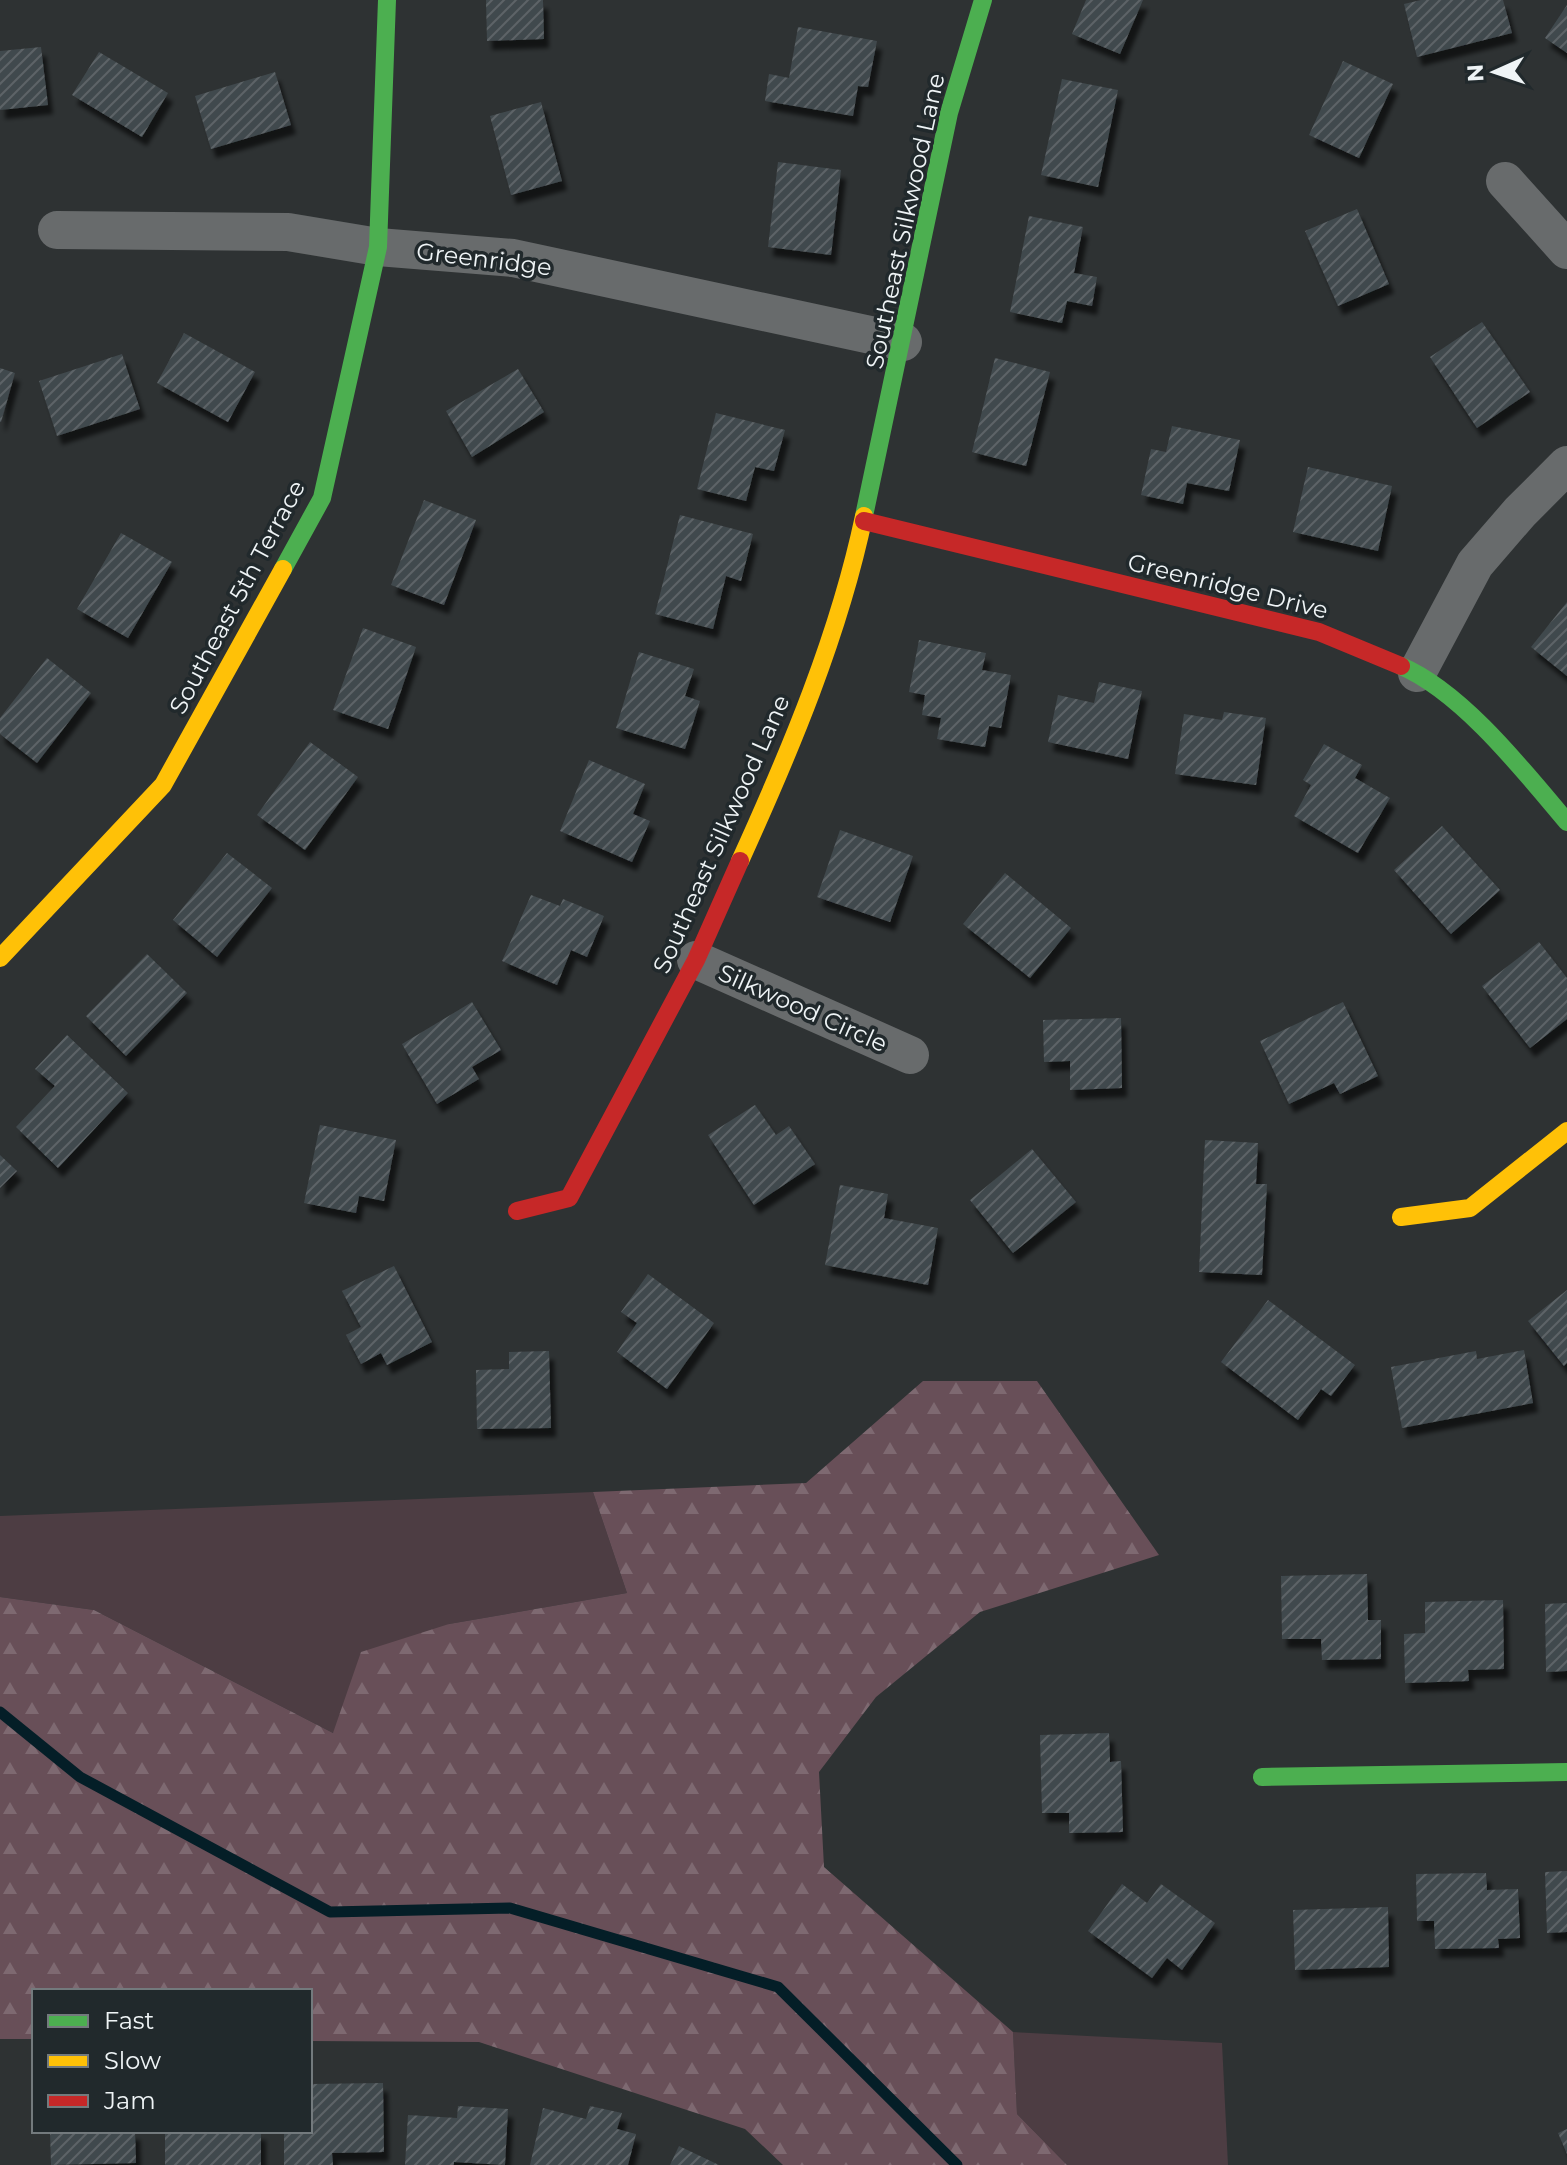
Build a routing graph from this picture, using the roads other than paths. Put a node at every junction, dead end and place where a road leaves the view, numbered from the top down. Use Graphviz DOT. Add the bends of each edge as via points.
graph roads {
  1 [pos="387,0"];
  2 [pos="983,0"];
  3 [pos="1505,181"];
  4 [pos="57,230"];
  5 [pos="378,247"];
  6 [pos="1567,250"];
  7 [pos="903,342"];
  8 [pos="1567,465"];
  9 [pos="864,521"];
  10 [pos="1417,673"];
  11 [pos="1567,822"];
  12 [pos="0,958"];
  13 [pos="696,960"];
  14 [pos="910,1055"];
  15 [pos="1567,1131"];
  16 [pos="517,1211"];
  17 [pos="1401,1217"];
  18 [pos="1567,1772"];
  19 [pos="1262,1777"];
  1 -- 5 [label="street, Southeast 5th Terrace"];
  2 -- 7 [label="street, Southeast Silkwood Lane" via="949,113"];
  3 -- 6 [label="street"];
  4 -- 5 [label="street, Greenridge" via="288,232"];
  5 -- 7 [label="street, Greenridge" via="513,258"];
  5 -- 12 [label="street, Southeast 5th Terrace" via="322,498 163,785"];
  7 -- 9 [label="street, Southeast Silkwood Lane"];
  8 -- 10 [label="street" via="1475,564"];
  9 -- 10 [label="street, Greenridge Drive" via="1319,632"];
  9 -- 13 [label="street, Southeast Silkwood Lane" via="854,565 785,761"];
  10 -- 11 [label="street, Greenridge Drive" via="1497,739"];
  13 -- 14 [label="street, Silkwood Circle"];
  13 -- 16 [label="street, Southeast Silkwood Lane" via="569,1198"];
  15 -- 17 [label="street" via="1470,1208"];
  18 -- 19 [label="street"];
}
